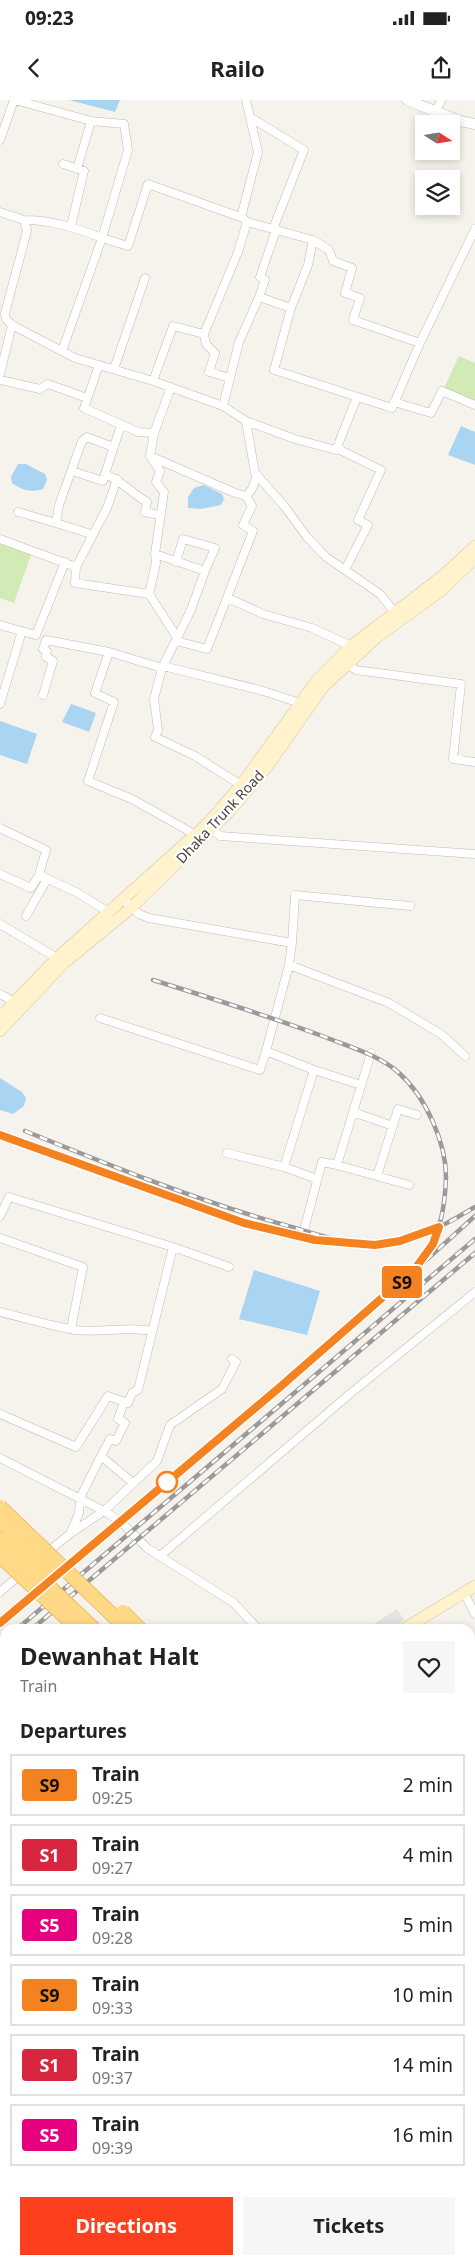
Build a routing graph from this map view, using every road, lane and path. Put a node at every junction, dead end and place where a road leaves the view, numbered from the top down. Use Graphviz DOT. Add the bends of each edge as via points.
graph roads {
  1 [pos="15,100"];
  2 [pos="246,100"];
  3 [pos="407,100"];
  4 [pos="440,100"];
  5 [pos="436,112"];
  6 [pos="250,117"];
  7 [pos="91,121"];
  8 [pos="475,124"];
  9 [pos="0,140"];
  10 [pos="63,164"];
  11 [pos="77,169"];
  12 [pos="0,212"];
  13 [pos="24,220"];
  14 [pos="244,220"];
  15 [pos="71,226"];
  16 [pos="274,229"];
  17 [pos="475,229"];
  18 [pos="102,238"];
  19 [pos="313,240"];
  20 [pos="145,278"];
  21 [pos="259,297"];
  22 [pos="291,308"];
  23 [pos="12,325"];
  24 [pos="204,334"];
  25 [pos="420,343"];
  26 [pos="62,351"];
  27 [pos="2,357"];
  28 [pos="99,364"];
  29 [pos="114,369"];
  30 [pos="0,374"];
  31 [pos="230,378"];
  32 [pos="0,380"];
  33 [pos="153,380"];
  34 [pos="171,387"];
  35 [pos="357,396"];
  36 [pos="88,398"];
  37 [pos="394,402"];
  38 [pos="223,406"];
  39 [pos="475,406"];
  40 [pos="246,421"];
  41 [pos="121,425"];
  42 [pos="154,433"];
  43 [pos="113,447"];
  44 [pos="336,448"];
  45 [pos="150,456"];
  46 [pos="72,471"];
  47 [pos="105,474"];
  48 [pos="257,475"];
  49 [pos="117,479"];
  50 [pos="246,496"];
  51 [pos="18,512"];
  52 [pos="160,515"];
  53 [pos="56,523"];
  54 [pos="92,534"];
  55 [pos="0,539"];
  56 [pos="475,546"];
  57 [pos="155,554"];
  58 [pos="475,558"];
  59 [pos="64,562"];
  60 [pos="176,562"];
  61 [pos="76,567"];
  62 [pos="345,570"];
  63 [pos="204,571"];
  64 [pos="149,594"];
  65 [pos="228,598"];
  66 [pos="395,612"];
  67 [pos="0,625"];
  68 [pos="22,631"];
  69 [pos="177,637"];
  70 [pos="350,646"];
  71 [pos="109,652"];
  72 [pos="347,664"];
  73 [pos="162,667"];
  74 [pos="43,694"];
  75 [pos="300,703"];
  76 [pos="0,704"];
  77 [pos="475,762"];
  78 [pos="241,785"];
  79 [pos="209,827"];
  80 [pos="0,828"];
  81 [pos="196,835"];
  82 [pos="475,854"];
  83 [pos="0,874"];
  84 [pos="39,875"];
  85 [pos="47,879"];
  86 [pos="123,899"];
  87 [pos="410,906"];
  88 [pos="132,908"];
  89 [pos="108,912"];
  90 [pos="26,916"];
  91 [pos="0,924"];
  92 [pos="292,943"];
  93 [pos="57,958"];
  94 [pos="289,965"];
  95 [pos="0,994"];
  96 [pos="14,1002"];
  97 [pos="0,1017"];
  98 [pos="100,1018"];
  99 [pos="0,1031"];
  100 [pos="266,1051"];
  101 [pos="371,1054"];
  102 [pos="465,1056"];
  103 [pos="314,1070"];
  104 [pos="361,1085"];
  105 [pos="353,1112"];
  106 [pos="417,1116"];
  107 [pos="393,1126"];
  108 [pos="227,1153"];
  109 [pos="337,1165"];
  110 [pos="284,1167"];
  111 [pos="377,1176"];
  112 [pos="317,1179"];
  113 [pos="409,1185"];
  114 [pos="0,1193"];
  115 [pos="9,1197"];
  116 [pos="0,1216"];
  117 [pos="304,1230"];
  118 [pos="0,1238"];
  119 [pos="173,1247"];
  120 [pos="229,1267"];
  121 [pos="475,1292"];
  122 [pos="0,1312"];
  123 [pos="71,1329"];
  124 [pos="152,1332"];
  125 [pos="232,1359"];
  126 [pos="124,1402"];
  127 [pos="0,1414"];
  128 [pos="101,1456"];
  129 [pos="0,1458"];
  130 [pos="133,1484"];
  131 [pos="80,1498"];
  132 [pos="0,1508"];
  133 [pos="104,1510"];
  134 [pos="0,1521"];
  135 [pos="71,1533"];
  136 [pos="32,1538"];
  137 [pos="0,1540"];
  138 [pos="0,1556"];
  139 [pos="160,1556"];
  140 [pos="475,1586"];
  141 [pos="0,1592"];
  142 [pos="464,1592"];
  143 [pos="475,1614"];
  144 [pos="73,1624"];
  145 [pos="89,1624"];
  146 [pos="108,1624"];
  147 [pos="123,1624"];
  148 [pos="135,1624"];
  149 [pos="253,1624"];
  150 [pos="412,1624"];
  1 -- 7 [label="street"];
  1 -- 9 [label="street"];
  2 -- 6 [label="street"];
  3 -- 5 [label="street"];
  4 -- 5 [label="street"];
  5 -- 8 [label="street"];
  6 -- 14 [label="street" via="258,152"];
  6 -- 16 [label="street" via="304,150"];
  7 -- 11 [label="street"];
  7 -- 18 [label="street" via="124,124 128,150"];
  10 -- 11 [label="street"];
  11 -- 15 [label="street" via="84,171"];
  12 -- 13 [label="street"];
  13 -- 15 [label="street"];
  13 -- 23 [label="street" via="27,231 5,313"];
  14 -- 16 [label="street"];
  14 -- 18 [label="street" via="148,184 128,246"];
  14 -- 24 [label="street" via="238,252"];
  15 -- 18 [label="street"];
  16 -- 19 [label="street"];
  16 -- 21 [label="street" via="260,277 265,280"];
  17 -- 25 [label="street"];
  18 -- 26 [label="street"];
  19 -- 22 [label="street" via="308,265"];
  19 -- 25 [label="street" via="329,250 333,261 352,268 346,293 360,298 353,320"];
  20 -- 29 [label="street"];
  21 -- 22 [label="street"];
  21 -- 31 [label="street" via="239,342"];
  22 -- 35 [label="street" via="274,370"];
  23 -- 26 [label="street"];
  23 -- 27 [label="street"];
  24 -- 31 [label="street" via="206,344 215,353 210,372"];
  24 -- 33 [label="street" via="173,326"];
  25 -- 37 [label="street"];
  26 -- 28 [label="street"];
  27 -- 30 [label="street"];
  28 -- 29 [label="street"];
  28 -- 36 [label="street"];
  29 -- 33 [label="street"];
  31 -- 38 [label="street"];
  32 -- 36 [label="street" via="40,390 48,384"];
  33 -- 34 [label="street"];
  34 -- 38 [label="street"];
  34 -- 42 [label="street"];
  35 -- 37 [label="street" via="392,408"];
  35 -- 44 [label="street"];
  36 -- 41 [label="street" via="84,408"];
  37 -- 39 [label="street" via="431,413 442,392"];
  38 -- 40 [label="street"];
  40 -- 44 [label="street" via="295,439"];
  40 -- 48 [label="street"];
  41 -- 42 [label="street" via="138,432"];
  41 -- 43 [label="street"];
  42 -- 45 [label="street"];
  43 -- 46 [label="street" via="87,437 82,441"];
  43 -- 47 [label="street"];
  44 -- 62 [label="street" via="381,470 358,520 368,525"];
  45 -- 50 [label="street"];
  45 -- 52 [label="street" via="160,471 156,482 164,492"];
  46 -- 47 [label="street" via="103,481"];
  46 -- 53 [label="street"];
  47 -- 49 [label="street"];
  48 -- 50 [label="street"];
  48 -- 62 [label="street" via="307,537 326,557"];
  49 -- 52 [label="street" via="131,494 147,502 145,512"];
  49 -- 54 [label="street"];
  50 -- 65 [label="street" via="252,506 243,525 253,530"];
  51 -- 53 [label="street"];
  52 -- 57 [label="street"];
  53 -- 54 [label="street"];
  54 -- 61 [label="street"];
  55 -- 59 [label="street"];
  56 -- 66 [label="main road, Dhaka Trunk Road" via="445,574"];
  57 -- 60 [label="street"];
  57 -- 64 [label="street"];
  58 -- 72 [label="main road, Dhaka Trunk Road" via="441,591 377,637"];
  59 -- 61 [label="street"];
  59 -- 68 [label="street" via="37,634"];
  60 -- 63 [label="street"];
  60 -- 63 [label="street" via="183,540 207,544 214,548"];
  61 -- 64 [label="street" via="76,583"];
  62 -- 66 [label="street" via="380,594"];
  63 -- 69 [label="street" via="190,612"];
  64 -- 69 [label="street"];
  65 -- 69 [label="street" via="207,649 180,642"];
  65 -- 70 [label="street" via="263,614 312,628"];
  66 -- 70 [label="main road, Dhaka Trunk Road"];
  67 -- 68 [label="street"];
  68 -- 76 [label="street"];
  69 -- 73 [label="street"];
  70 -- 75 [label="main road, Dhaka Trunk Road"];
  71 -- 73 [label="street"];
  71 -- 74 [label="street" via="46,640 43,648 47,651 46,657 53,661"];
  71 -- 81 [label="street" via="95,693 114,702 88,781 132,799"];
  72 -- 77 [label="street" via="356,670 461,684 453,759"];
  72 -- 79 [label="main road, Dhaka Trunk Road" via="323,686 270,763"];
  73 -- 75 [label="street"];
  73 -- 78 [label="street" via="154,699 158,730 155,737 195,756"];
  75 -- 78 [label="main road, Dhaka Trunk Road"];
  78 -- 79 [label="main road, Dhaka Trunk Road"];
  79 -- 81 [label="main road, Dhaka Trunk Road"];
  79 -- 82 [label="street" via="220,836"];
  79 -- 88 [label="main road, Dhaka Trunk Road"];
  80 -- 84 [label="street" via="46,850"];
  81 -- 86 [label="main road, Dhaka Trunk Road"];
  83 -- 84 [label="street" via="31,888"];
  84 -- 85 [label="street"];
  85 -- 89 [label="street"];
  85 -- 90 [label="street"];
  86 -- 88 [label="street"];
  86 -- 89 [label="main road, Dhaka Trunk Road"];
  87 -- 92 [label="street" via="295,895"];
  88 -- 92 [label="street" via="139,914 167,922"];
  88 -- 99 [label="main road, Dhaka Trunk Road" via="64,963"];
  89 -- 93 [label="main road, Dhaka Trunk Road"];
  91 -- 93 [label="street"];
  92 -- 94 [label="street"];
  93 -- 96 [label="main road, Dhaka Trunk Road"];
  94 -- 100 [label="street"];
  94 -- 102 [label="street" via="389,1003 441,1034"];
  95 -- 96 [label="street"];
  96 -- 97 [label="main road, Dhaka Trunk Road"];
  98 -- 100 [label="street" via="260,1070"];
  100 -- 103 [label="street"];
  101 -- 104 [label="street"];
  103 -- 104 [label="street"];
  103 -- 110 [label="street"];
  104 -- 105 [label="street"];
  105 -- 107 [label="street"];
  105 -- 109 [label="street"];
  106 -- 107 [label="street" via="398,1109"];
  107 -- 111 [label="street"];
  108 -- 110 [label="street"];
  109 -- 111 [label="street"];
  109 -- 112 [label="street" via="322,1162"];
  110 -- 112 [label="street"];
  111 -- 113 [label="street"];
  112 -- 117 [label="street"];
  114 -- 115 [label="street"];
  115 -- 116 [label="street"];
  115 -- 119 [label="street"];
  118 -- 123 [label="street" via="83,1267"];
  119 -- 120 [label="street"];
  119 -- 124 [label="street"];
  121 -- 139 [label="street" via="371,1375"];
  122 -- 123 [label="street"];
  123 -- 124 [label="street"];
  124 -- 126 [label="street" via="138,1390 132,1392 128,1404"];
  125 -- 130 [label="street" via="236,1362 222,1389 170,1425 157,1461"];
  126 -- 127 [label="street" via="108,1396 76,1447"];
  126 -- 128 [label="street" via="118,1419 125,1423 116,1441 110,1438"];
  128 -- 130 [label="street"];
  128 -- 131 [label="street"];
  129 -- 131 [label="street"];
  130 -- 133 [label="street"];
  131 -- 133 [label="street"];
  131 -- 135 [label="street" via="79,1512"];
  132 -- 136 [label="highway, bridge"];
  133 -- 135 [label="street"];
  133 -- 139 [label="street"];
  134 -- 146 [label="highway, bridge"];
  135 -- 141 [label="street"];
  136 -- 147 [label="highway, bridge"];
  136 -- 148 [label="highway, bridge" via="47,1542"];
  137 -- 145 [label="highway, bridge"];
  138 -- 144 [label="highway, bridge"];
  139 -- 149 [label="street" via="234,1603"];
  140 -- 142 [label="main road"];
  142 -- 143 [label="street"];
  142 -- 150 [label="main road"];
}
